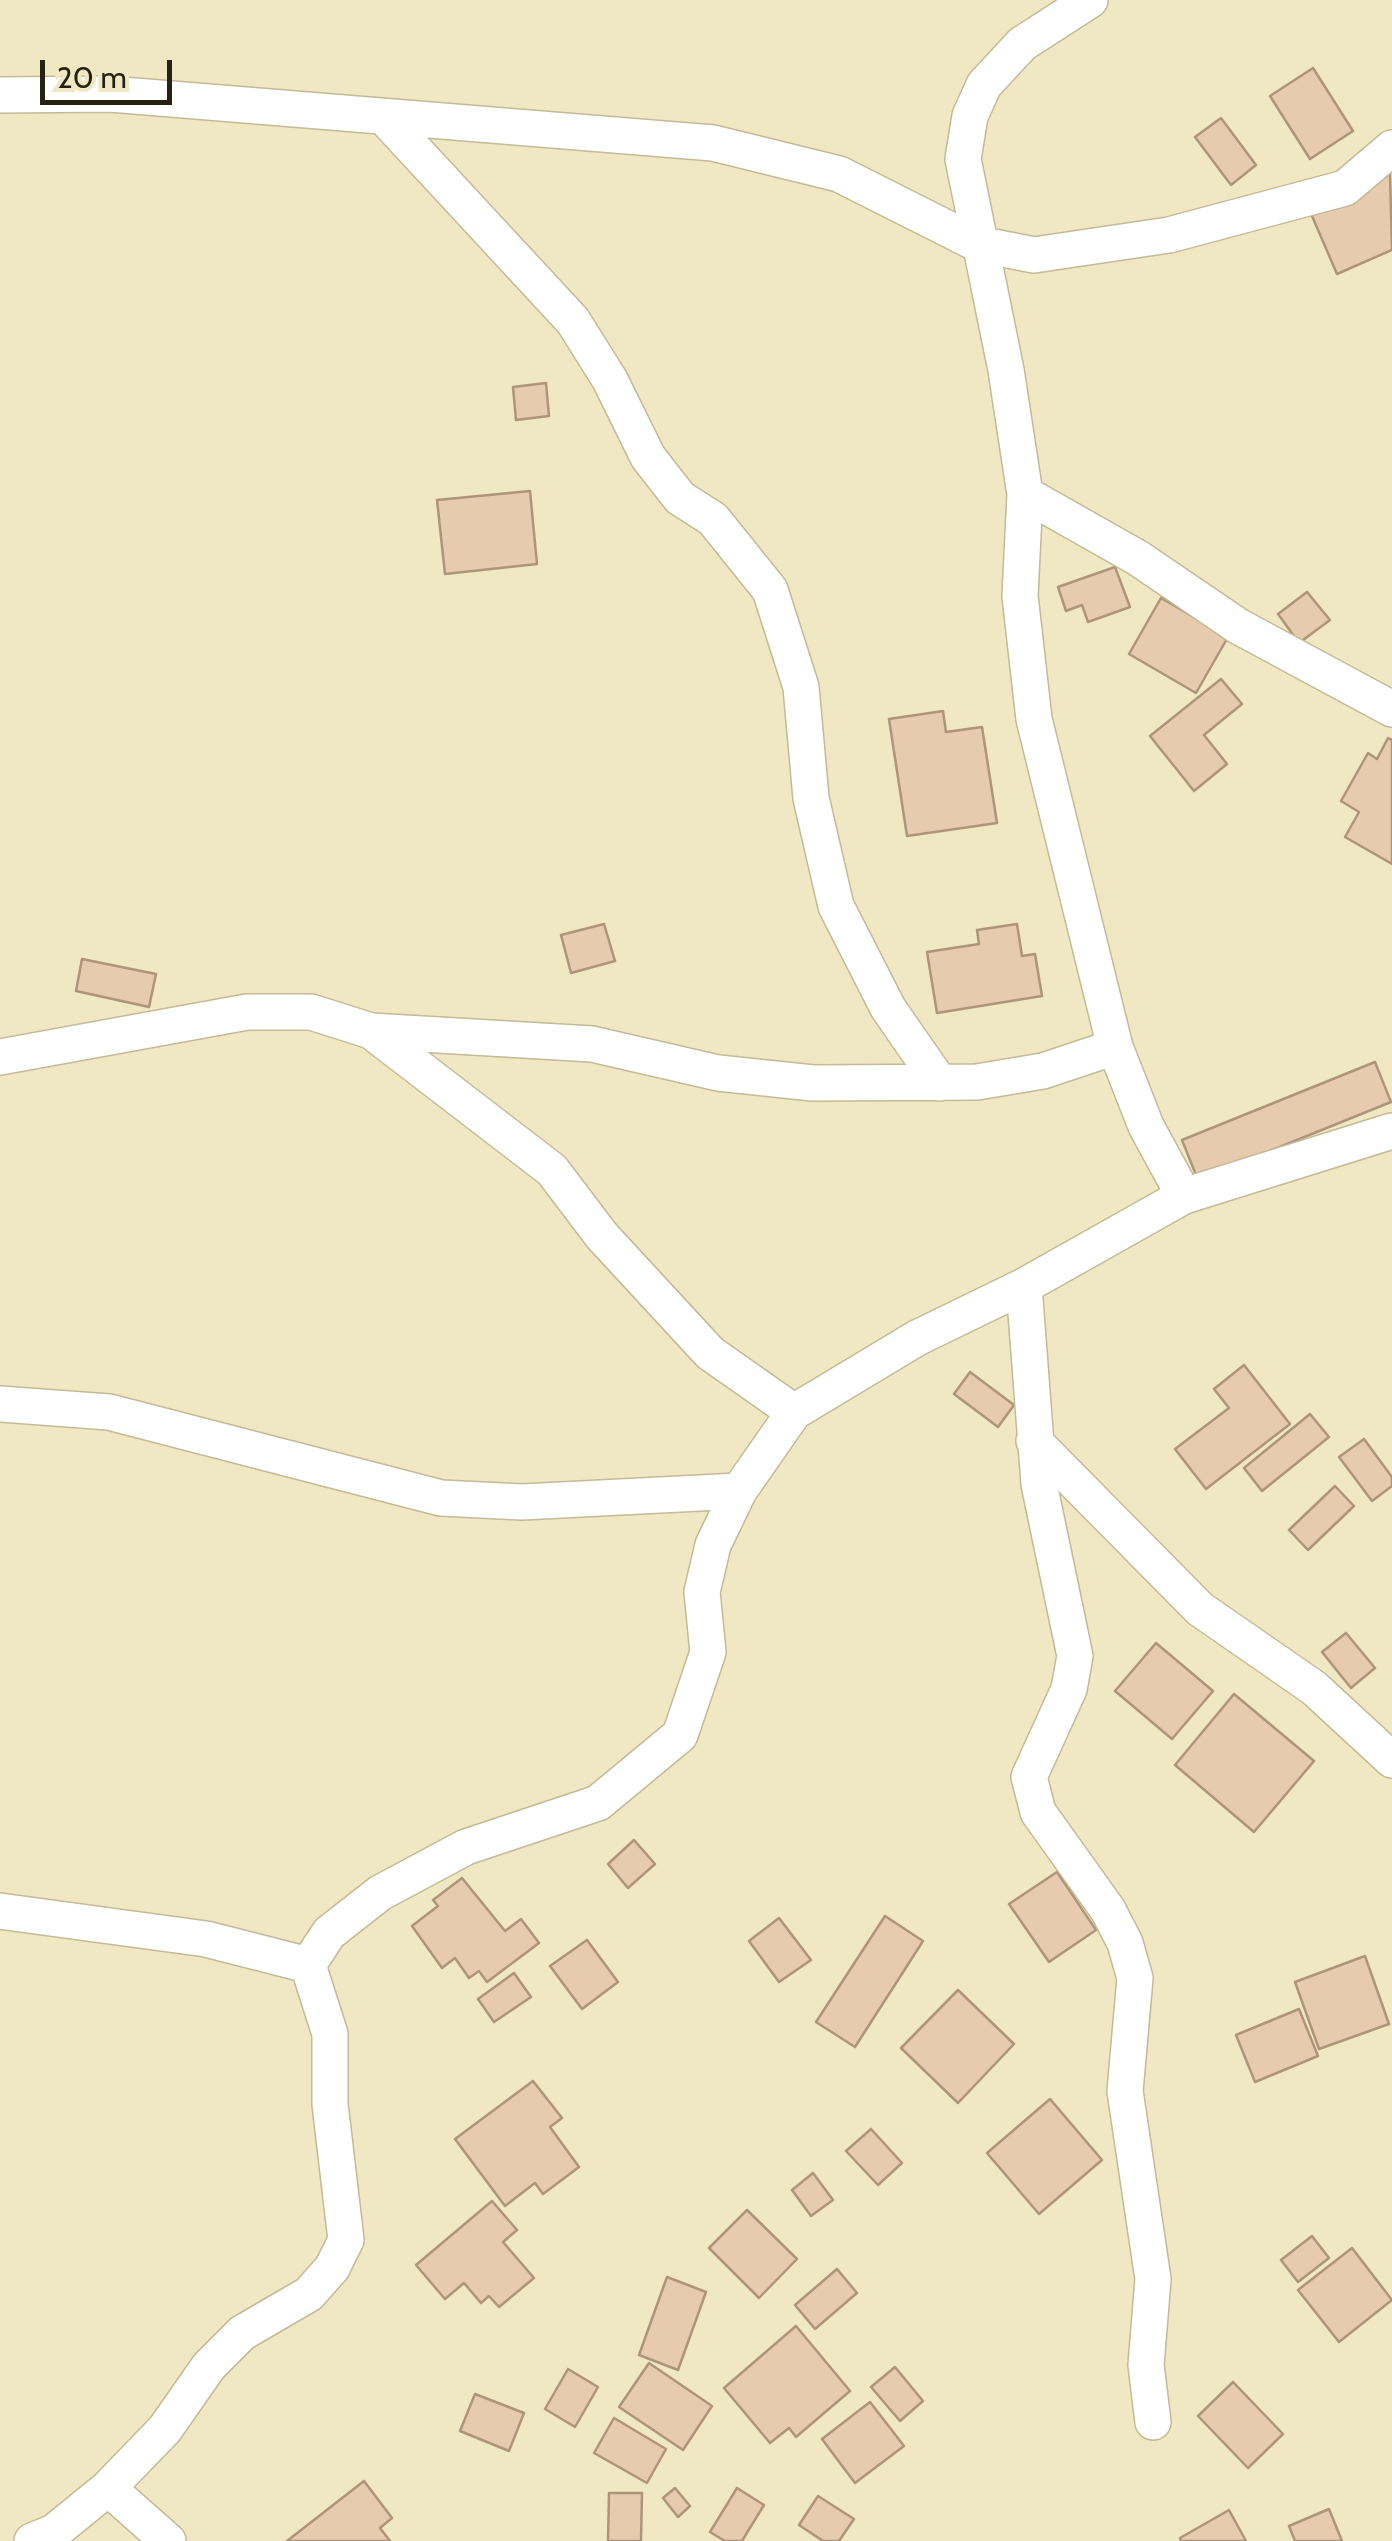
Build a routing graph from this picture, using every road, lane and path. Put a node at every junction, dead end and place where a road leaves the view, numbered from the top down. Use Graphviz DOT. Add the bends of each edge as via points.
graph roads {
  1 [pos="1090,0"];
  2 [pos="0,95"];
  3 [pos="384,116"];
  4 [pos="1392,148"];
  5 [pos="978,244"];
  6 [pos="1025,494"];
  7 [pos="1392,709"];
  8 [pos="371,1031"];
  9 [pos="1115,1048"];
  10 [pos="0,1057"];
  11 [pos="940,1083"];
  12 [pos="1392,1131"];
  13 [pos="1184,1196"];
  14 [pos="1024,1286"];
  15 [pos="0,1404"];
  16 [pos="794,1412"];
  17 [pos="1034,1441"];
  18 [pos="739,1492"];
  19 [pos="1392,1760"];
  20 [pos="0,1911"];
  21 [pos="308,1965"];
  22 [pos="1152,2422"];
  23 [pos="108,2488"];
  24 [pos="32,2541"];
  25 [pos="168,2541"];
  1 -- 5 [label="street" via="1022,44 984,85 970,116 963,159"];
  2 -- 3 [label="street" via="110,94"];
  3 -- 5 [label="street" via="714,143 839,174"];
  3 -- 11 [label="street" via="573,320 648,458 680,498 713,520 770,590 801,686 811,798 836,906 888,1008"];
  4 -- 5 [label="street" via="1345,188 1169,234 1034,254"];
  5 -- 6 [label="street"];
  6 -- 7 [label="street" via="1138,558 1238,626"];
  6 -- 9 [label="street" via="1020,596 1034,719"];
  8 -- 10 [label="street" via="311,1012 247,1012"];
  8 -- 11 [label="street" via="592,1044 718,1072 813,1084"];
  8 -- 16 [label="street" via="552,1170 602,1236 710,1353"];
  9 -- 11 [label="street" via="1043,1071"];
  9 -- 13 [label="street"];
  12 -- 13 [label="street"];
  13 -- 14 [label="street"];
  14 -- 16 [label="street" via="917,1338"];
  14 -- 17 [label="street"];
  15 -- 18 [label="street" via="109,1412 441,1498 522,1502"];
  16 -- 18 [label="street"];
  17 -- 19 [label="street" via="1200,1610 1314,1688"];
  17 -- 22 [label="street" via="1075,1656 1069,1689 1030,1777 1038,1812 1108,1910 1135,1978 1125,2091 1153,2279 1146,2365"];
  18 -- 21 [label="street" via="713,1545 702,1592 708,1652 680,1735 598,1804 466,1847 380,1894 328,1933"];
  20 -- 21 [label="street" via="206,1939"];
  21 -- 23 [label="street" via="330,2034 330,2104 346,2240 309,2294 242,2334 209,2366 164,2429"];
  23 -- 24 [label="street" via="54,2532"];
  23 -- 25 [label="street"];
}
